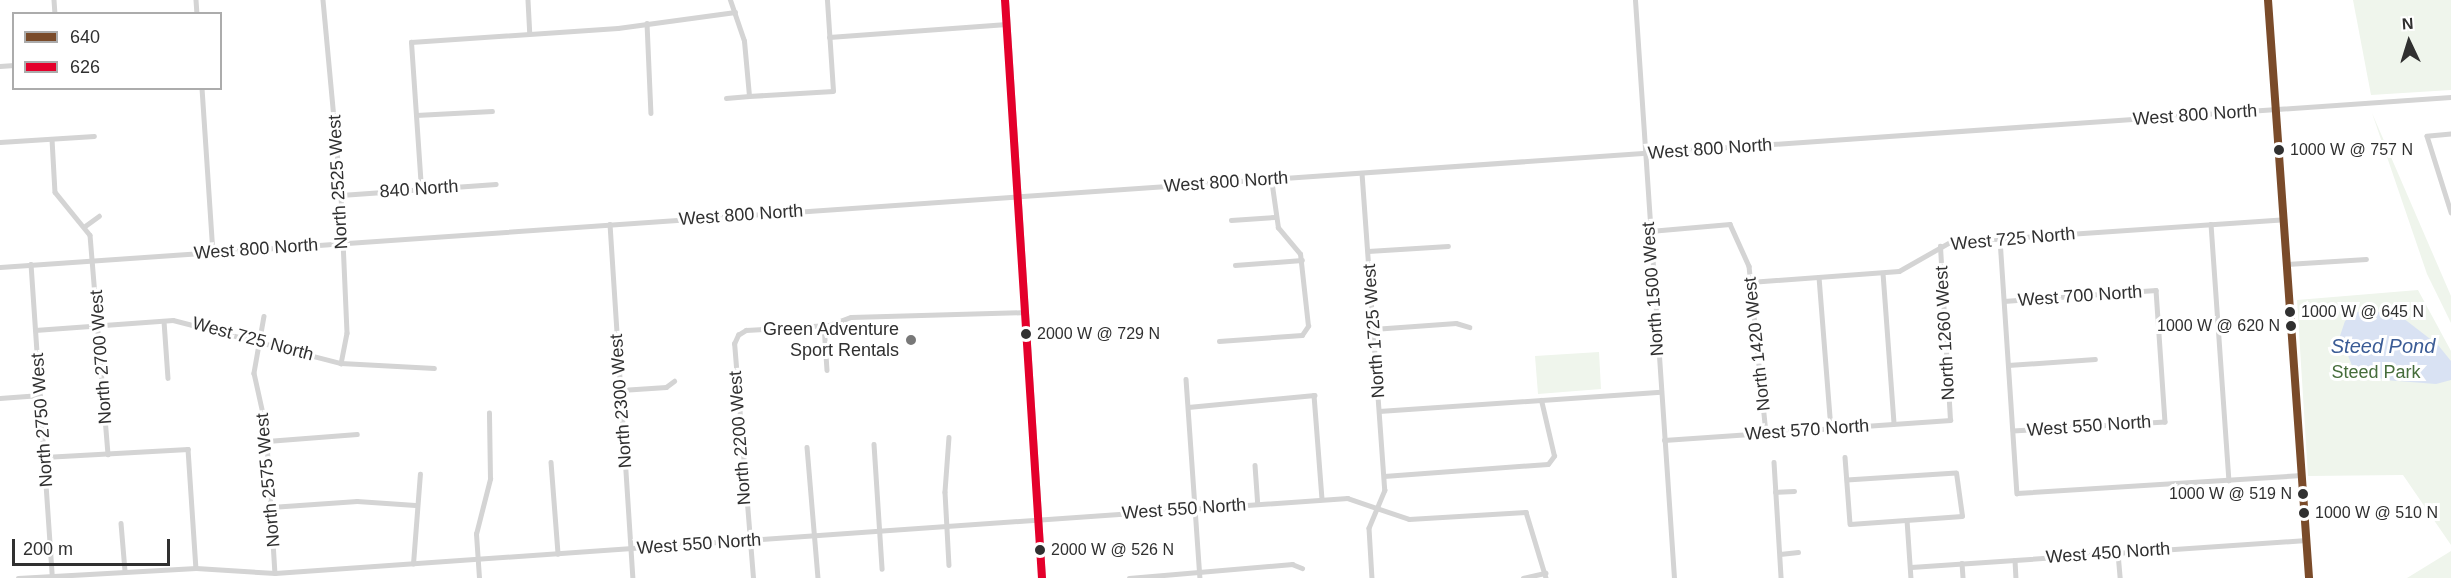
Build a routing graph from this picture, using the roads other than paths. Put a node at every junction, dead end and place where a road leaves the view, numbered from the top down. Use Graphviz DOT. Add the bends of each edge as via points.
graph roads {
  1 [pos="323,0"];
  2 [pos="528,0"];
  3 [pos="730,0"];
  4 [pos="827,0"];
  5 [pos="1005,0"];
  6 [pos="1635,0"];
  7 [pos="2268,0"];
  8 [pos="735,12"];
  9 [pos="647,23"];
  10 [pos="1007,24"];
  11 [pos="530,33"];
  12 [pos="829,37"];
  13 [pos="202,90"];
  14 [pos="749,96"];
  15 [pos="2451,97"];
  16 [pos="726,98"];
  17 [pos="2275,109"];
  18 [pos="492,111"];
  19 [pos="651,113"];
  20 [pos="416,115"];
  21 [pos="2451,134"];
  22 [pos="94,136"];
  23 [pos="52,139"];
  24 [pos="0,142"];
  25 [pos="1644,154"];
  26 [pos="1362,173"];
  27 [pos="1271,179"];
  28 [pos="496,184"];
  29 [pos="421,189"];
  30 [pos="341,195"];
  31 [pos="1019,196"];
  32 [pos="2451,212"];
  33 [pos="99,216"];
  34 [pos="1274,217"];
  35 [pos="2284,219"];
  36 [pos="1231,220"];
  37 [pos="610,224"];
  38 [pos="2211,224"];
  39 [pos="85,226"];
  40 [pos="1650,231"];
  41 [pos="2000,239"];
  42 [pos="341,243"];
  43 [pos="1448,246"];
  44 [pos="1940,246"];
  45 [pos="1368,251"];
  46 [pos="213,252"];
  47 [pos="2366,259"];
  48 [pos="93,260"];
  49 [pos="1302,260"];
  50 [pos="31,264"];
  51 [pos="2287,264"];
  52 [pos="1235,265"];
  53 [pos="0,267"];
  54 [pos="1883,273"];
  55 [pos="1819,277"];
  56 [pos="1750,282"];
  57 [pos="2004,301"];
  58 [pos="1026,312"];
  59 [pos="264,316"];
  60 [pos="164,321"];
  61 [pos="824,325"];
  62 [pos="98,326"];
  63 [pos="1469,327"];
  64 [pos="1373,329"];
  65 [pos="35,330"];
  66 [pos="258,338"];
  67 [pos="1219,341"];
  68 [pos="2095,359"];
  69 [pos="341,363"];
  70 [pos="2008,365"];
  71 [pos="435,368"];
  72 [pos="827,370"];
  73 [pos="168,378"];
  74 [pos="1186,379"];
  75 [pos="674,381"];
  76 [pos="621,390"];
  77 [pos="1660,392"];
  78 [pos="40,395"];
  79 [pos="0,398"];
  80 [pos="1541,400"];
  81 [pos="1188,407"];
  82 [pos="1379,411"];
  83 [pos="489,413"];
  84 [pos="1950,420"];
  85 [pos="2165,422"];
  86 [pos="1894,424"];
  87 [pos="1831,428"];
  88 [pos="2013,431"];
  89 [pos="1766,432"];
  90 [pos="357,434"];
  91 [pos="949,436"];
  92 [pos="1664,440"];
  93 [pos="267,441"];
  94 [pos="874,444"];
  95 [pos="807,447"];
  96 [pos="108,454"];
  97 [pos="44,458"];
  98 [pos="1845,458"];
  99 [pos="551,462"];
  100 [pos="1773,462"];
  101 [pos="1255,465"];
  102 [pos="420,474"];
  103 [pos="2301,475"];
  104 [pos="1384,476"];
  105 [pos="1846,480"];
  106 [pos="2229,480"];
  107 [pos="1794,491"];
  108 [pos="1775,492"];
  109 [pos="1322,499"];
  110 [pos="1258,504"];
  111 [pos="415,505"];
  112 [pos="272,507"];
  113 [pos="1195,508"];
  114 [pos="1378,508"];
  115 [pos="1040,520"];
  116 [pos="1908,520"];
  117 [pos="121,523"];
  118 [pos="946,527"];
  119 [pos="879,532"];
  120 [pos="814,536"];
  121 [pos="2306,540"];
  122 [pos="747,541"];
  123 [pos="632,549"];
  124 [pos="1798,552"];
  125 [pos="2118,553"];
  126 [pos="558,554"];
  127 [pos="1780,554"];
  128 [pos="478,560"];
  129 [pos="2015,560"];
  130 [pos="1962,563"];
  131 [pos="413,564"];
  132 [pos="949,565"];
  133 [pos="1911,567"];
  134 [pos="196,568"];
  135 [pos="882,568"];
  136 [pos="1302,568"];
  137 [pos="319,570"];
  138 [pos="125,571"];
  139 [pos="1199,571"];
  140 [pos="275,573"];
  141 [pos="52,576"];
  142 [pos="1545,576"];
  143 [pos="1129,577"];
  144 [pos="18,578"];
  145 [pos="319,578"];
  146 [pos="479,578"];
  147 [pos="633,578"];
  148 [pos="753,578"];
  149 [pos="818,578"];
  150 [pos="1042,578"];
  151 [pos="1200,578"];
  152 [pos="1371,578"];
  153 [pos="1523,578"];
  154 [pos="1674,578"];
  155 [pos="1781,578"];
  156 [pos="1911,578"];
  157 [pos="1963,578"];
  158 [pos="2016,578"];
  159 [pos="2120,578"];
  160 [pos="2309,578"];
  1 -- 30 [label="street, North 2525 West"];
  2 -- 11 [label="street"];
  3 -- 8 [label="street"];
  4 -- 12 [label="street"];
  5 -- 10 [label="main road"];
  6 -- 25 [label="street, North 1500 West"];
  7 -- 17 [label="street"];
  8 -- 9 [label="street"];
  8 -- 14 [label="street" via="744,41"];
  9 -- 11 [label="street"];
  9 -- 19 [label="street"];
  10 -- 12 [label="street"];
  10 -- 31 [label="main road"];
  11 -- 20 [label="street" via="411,42"];
  12 -- 14 [label="street" via="833,91"];
  13 -- 46 [label="street"];
  14 -- 16 [label="street"];
  15 -- 17 [label="street, West 800 North"];
  17 -- 25 [label="street, West 800 North"];
  17 -- 35 [label="street"];
  18 -- 20 [label="street"];
  20 -- 29 [label="street"];
  21 -- 32 [label="street" via="2427,136"];
  22 -- 23 [label="street"];
  23 -- 24 [label="street"];
  23 -- 39 [label="street" via="56,192"];
  25 -- 26 [label="street, West 800 North"];
  25 -- 40 [label="street, North 1500 West"];
  26 -- 27 [label="street, West 800 North"];
  26 -- 45 [label="street, North 1725 West"];
  27 -- 31 [label="street, West 800 North"];
  27 -- 34 [label="street"];
  28 -- 29 [label="street, 840 North"];
  29 -- 30 [label="street, 840 North"];
  30 -- 42 [label="street, North 2525 West"];
  31 -- 37 [label="street, West 800 North"];
  31 -- 58 [label="main road"];
  33 -- 39 [label="street"];
  34 -- 36 [label="street"];
  34 -- 49 [label="street"];
  35 -- 38 [label="street, West 725 North"];
  35 -- 51 [label="street"];
  37 -- 42 [label="street, West 800 North"];
  37 -- 76 [label="street, North 2300 West"];
  38 -- 41 [label="street, West 725 North"];
  38 -- 106 [label="street"];
  39 -- 48 [label="street, North 2700 West"];
  40 -- 56 [label="street, North 1420 West" via="1730,224 1749,266"];
  40 -- 77 [label="street, North 1500 West"];
  41 -- 44 [label="street, West 725 North"];
  41 -- 57 [label="street"];
  42 -- 46 [label="street, West 800 North"];
  42 -- 69 [label="street, North 2525 West" via="347,333"];
  43 -- 45 [label="street"];
  44 -- 54 [label="street, West 725 North" via="1910,267"];
  44 -- 84 [label="street, North 1260 West"];
  45 -- 64 [label="street, North 1725 West"];
  46 -- 48 [label="street, West 800 North"];
  47 -- 51 [label="street"];
  48 -- 50 [label="street, West 800 North"];
  48 -- 62 [label="street, North 2700 West"];
  49 -- 52 [label="street"];
  49 -- 67 [label="street" via="1306,332"];
  50 -- 53 [label="street, West 800 North"];
  50 -- 65 [label="street, North 2750 West"];
  51 -- 103 [label="street"];
  54 -- 55 [label="street, West 725 North"];
  54 -- 86 [label="street"];
  55 -- 56 [label="street, West 725 North"];
  55 -- 87 [label="street"];
  56 -- 89 [label="street, North 1420 West"];
  57 -- 70 [label="street"];
  57 -- 85 [label="street, West 700 North" via="2156,290"];
  58 -- 61 [label="street" via="914,318 894,314"];
  58 -- 115 [label="main road"];
  59 -- 66 [label="street, North 2575 West"];
  60 -- 62 [label="street, West 725 North"];
  60 -- 66 [label="street, West 725 North" via="193,322"];
  60 -- 73 [label="street"];
  61 -- 72 [label="street"];
  61 -- 122 [label="street, North 2200 West" via="746,330 734,344"];
  62 -- 65 [label="street, West 725 North"];
  62 -- 96 [label="street, North 2700 West"];
  63 -- 64 [label="street" via="1456,323"];
  64 -- 82 [label="street, North 1725 West"];
  65 -- 78 [label="street, North 2750 West"];
  66 -- 69 [label="street, West 725 North"];
  66 -- 93 [label="street, North 2575 West" via="254,373"];
  68 -- 70 [label="street"];
  69 -- 71 [label="street, West 725 North" via="369,368"];
  70 -- 88 [label="street"];
  74 -- 81 [label="street"];
  75 -- 76 [label="street" via="666,387"];
  76 -- 123 [label="street, North 2300 West"];
  77 -- 80 [label="street"];
  77 -- 92 [label="street, North 1500 West"];
  78 -- 79 [label="street"];
  78 -- 97 [label="street, North 2750 West"];
  80 -- 82 [label="street"];
  80 -- 104 [label="street" via="1554,456 1548,464"];
  81 -- 109 [label="street" via="1314,395"];
  81 -- 113 [label="street"];
  82 -- 104 [label="street, North 1725 West"];
  83 -- 128 [label="street" via="490,479 478,518"];
  84 -- 86 [label="street, West 570 North"];
  85 -- 88 [label="street, West 550 North"];
  86 -- 87 [label="street, West 570 North"];
  87 -- 89 [label="street, West 570 North"];
  88 -- 106 [label="street" via="2017,493"];
  89 -- 92 [label="street, West 570 North"];
  90 -- 93 [label="street"];
  91 -- 118 [label="street"];
  92 -- 154 [label="street, North 1500 West"];
  93 -- 112 [label="street, North 2575 West"];
  94 -- 119 [label="street"];
  95 -- 120 [label="street"];
  96 -- 97 [label="street"];
  96 -- 134 [label="street" via="188,449"];
  97 -- 141 [label="street, North 2750 West"];
  98 -- 105 [label="street"];
  99 -- 126 [label="street"];
  100 -- 108 [label="street"];
  101 -- 110 [label="street"];
  102 -- 111 [label="street"];
  103 -- 106 [label="street"];
  103 -- 121 [label="street"];
  104 -- 114 [label="street, North 1725 West" via="1385,490"];
  105 -- 116 [label="street" via="1850,524"];
  105 -- 116 [label="street" via="1959,475 1962,516"];
  107 -- 108 [label="street"];
  108 -- 127 [label="street"];
  109 -- 110 [label="street, West 550 North"];
  109 -- 114 [label="street, West 550 North" via="1347,498"];
  110 -- 113 [label="street, West 550 North"];
  111 -- 112 [label="street" via="367,501"];
  111 -- 131 [label="street"];
  112 -- 140 [label="street, North 2575 West"];
  113 -- 115 [label="street, West 550 North"];
  113 -- 139 [label="street"];
  114 -- 142 [label="street, West 550 North" via="1409,519 1526,512"];
  114 -- 152 [label="street" via="1369,528"];
  115 -- 118 [label="street, West 550 North"];
  115 -- 150 [label="main road"];
  116 -- 133 [label="street"];
  117 -- 138 [label="street"];
  118 -- 119 [label="street, West 550 North"];
  118 -- 132 [label="street"];
  119 -- 120 [label="street, West 550 North"];
  119 -- 135 [label="street"];
  120 -- 122 [label="street, West 550 North"];
  120 -- 149 [label="street"];
  121 -- 125 [label="street, West 450 North"];
  121 -- 160 [label="street"];
  122 -- 123 [label="street, West 550 North"];
  122 -- 148 [label="street, North 2200 West"];
  123 -- 126 [label="street, West 550 North"];
  123 -- 147 [label="street, North 2300 West"];
  124 -- 127 [label="street"];
  125 -- 129 [label="street, West 450 North"];
  125 -- 159 [label="street"];
  126 -- 128 [label="street, West 550 North"];
  127 -- 155 [label="street"];
  128 -- 131 [label="street, West 550 North"];
  128 -- 146 [label="street"];
  129 -- 130 [label="street, West 450 North"];
  129 -- 158 [label="street"];
  130 -- 133 [label="street, West 450 North"];
  130 -- 157 [label="street"];
  131 -- 137 [label="street, West 550 North"];
  133 -- 156 [label="street"];
  134 -- 138 [label="street, West 550 North"];
  134 -- 140 [label="street, West 550 North"];
  136 -- 139 [label="street" via="1292,564"];
  137 -- 140 [label="street, West 550 North"];
  137 -- 145 [label="street"];
  138 -- 141 [label="street, West 550 North"];
  139 -- 143 [label="street"];
  139 -- 151 [label="street"];
  141 -- 144 [label="street, West 550 North"];
  142 -- 153 [label="street"];
}
